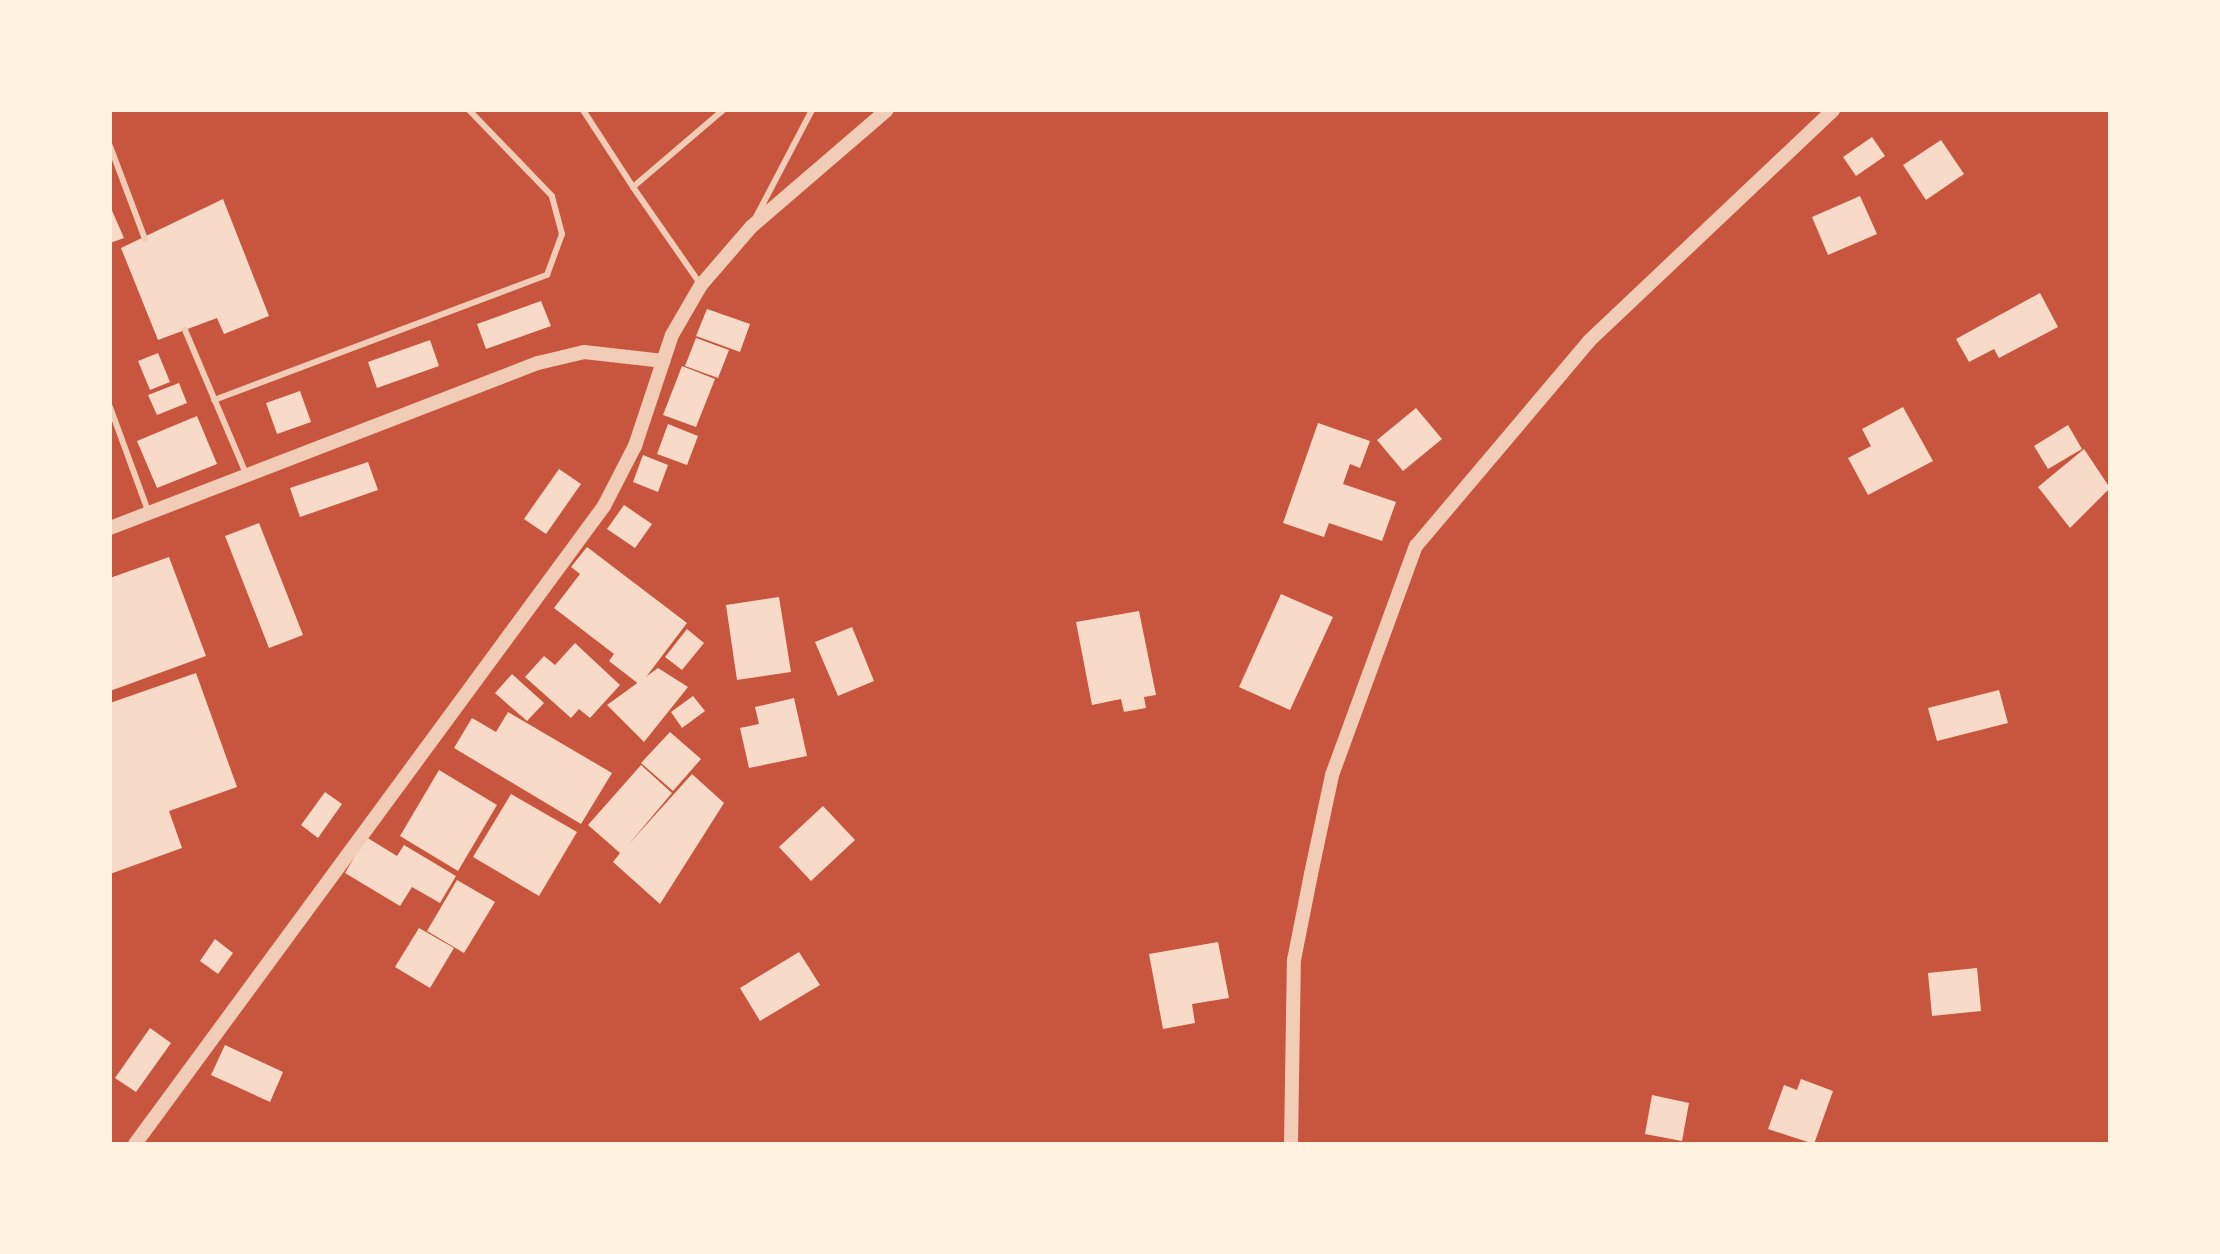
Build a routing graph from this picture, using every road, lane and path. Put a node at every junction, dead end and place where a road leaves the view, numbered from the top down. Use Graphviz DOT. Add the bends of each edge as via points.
graph roads {
  1 [pos="469,110"];
  2 [pos="583,110"];
  3 [pos="723,110"];
  4 [pos="812,110"];
  5 [pos="887,110"];
  6 [pos="1833,110"];
  7 [pos="110,146"];
  8 [pos="633,187"];
  9 [pos="751,227"];
  10 [pos="145,239"];
  11 [pos="701,285"];
  12 [pos="185,330"];
  13 [pos="663,361"];
  14 [pos="214,400"];
  15 [pos="110,407"];
  16 [pos="247,477"];
  17 [pos="149,514"];
  18 [pos="110,528"];
  19 [pos="135,1144"];
  20 [pos="1291,1144"];
  1 -- 14 [label="lane" via="552,196 562,234 547,275"];
  2 -- 8 [label="lane"];
  3 -- 8 [label="lane"];
  4 -- 9 [label="lane"];
  5 -- 9 [label="street"];
  6 -- 20 [label="street" via="1589,341 1416,546 1332,775 1311,874 1294,960"];
  7 -- 10 [label="lane"];
  8 -- 11 [label="lane"];
  9 -- 11 [label="street"];
  11 -- 13 [label="street"];
  12 -- 14 [label="lane"];
  13 -- 16 [label="street" via="584,352 538,363"];
  13 -- 19 [label="street" via="623,476 604,506"];
  14 -- 16 [label="lane"];
  15 -- 17 [label="lane"];
  16 -- 17 [label="street"];
  17 -- 18 [label="street"];
}
